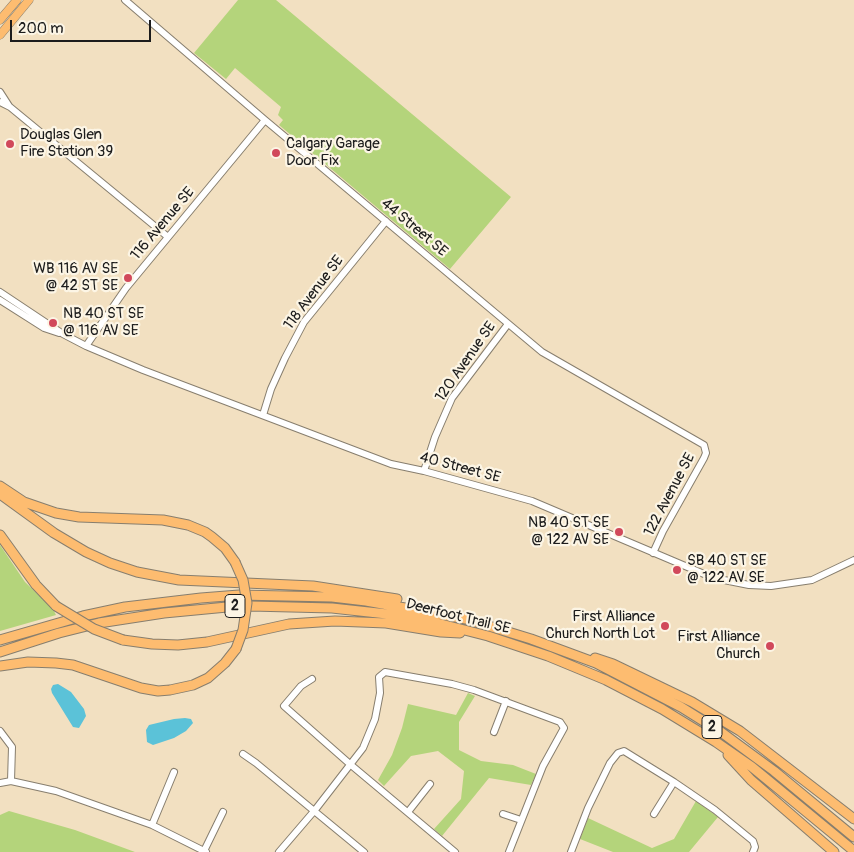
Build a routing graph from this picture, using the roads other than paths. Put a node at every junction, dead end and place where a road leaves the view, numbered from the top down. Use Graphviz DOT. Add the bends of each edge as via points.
graph roads {
  1 [pos="17,0"];
  2 [pos="29,0"];
  3 [pos="125,0"];
  4 [pos="0,20"];
  5 [pos="0,35"];
  6 [pos="0,92"];
  7 [pos="0,102"];
  8 [pos="10,107"];
  9 [pos="265,120"];
  10 [pos="386,221"];
  11 [pos="168,237"];
  12 [pos="0,292"];
  13 [pos="0,300"];
  14 [pos="508,324"];
  15 [pos="63,334"];
  16 [pos="86,346"];
  17 [pos="263,415"];
  18 [pos="706,448"];
  19 [pos="424,471"];
  20 [pos="0,486"];
  21 [pos="0,494"];
  22 [pos="0,535"];
  23 [pos="653,553"];
  24 [pos="854,560"];
  25 [pos="443,614"];
  26 [pos="474,633"];
  27 [pos="0,640"];
  28 [pos="551,646"];
  29 [pos="0,652"];
  30 [pos="0,666"];
  31 [pos="312,679"];
  32 [pos="506,701"];
  33 [pos="0,731"];
  34 [pos="494,732"];
  35 [pos="716,742"];
  36 [pos="243,754"];
  37 [pos="351,765"];
  38 [pos="174,772"];
  39 [pos="11,781"];
  40 [pos="674,782"];
  41 [pos="0,783"];
  42 [pos="430,784"];
  43 [pos="314,810"];
  44 [pos="223,812"];
  45 [pos="408,812"];
  46 [pos="503,814"];
  47 [pos="654,814"];
  48 [pos="854,819"];
  49 [pos="521,820"];
  50 [pos="152,825"];
  51 [pos="854,837"];
  52 [pos="854,851"];
  53 [pos="205,852"];
  54 [pos="279,852"];
  55 [pos="364,852"];
  56 [pos="455,852"];
  57 [pos="509,852"];
  58 [pos="571,852"];
  59 [pos="753,852"];
  60 [pos="834,852"];
  1 -- 4 [label="main road"];
  2 -- 5 [label="main road"];
  3 -- 9 [label="street, 44 Street SE"];
  6 -- 8 [label="street"];
  7 -- 8 [label="street"];
  8 -- 11 [label="street"];
  9 -- 10 [label="street, 44 Street SE"];
  9 -- 11 [label="street, 116 Avenue SE"];
  10 -- 14 [label="street, 44 Street SE"];
  10 -- 17 [label="street, 118 Avenue SE" via="304,322 271,389"];
  11 -- 16 [label="street, 116 Avenue SE" via="126,288"];
  12 -- 15 [label="street, 40 Street SE"];
  13 -- 15 [label="street, 40 Street SE" via="44,328"];
  14 -- 18 [label="street, 44 Street SE" via="542,352 699,441"];
  14 -- 19 [label="street, 120 Avenue SE" via="452,398"];
  15 -- 16 [label="street, 40 Street SE"];
  16 -- 17 [label="street, 40 Street SE"];
  17 -- 19 [label="street, 40 Street SE" via="391,464"];
  18 -- 23 [label="street, 122 Avenue SE" via="704,458"];
  19 -- 23 [label="street, 40 Street SE" via="532,501"];
  20 -- 30 [label="highway, bridge" via="24,502 56,513 163,520 204,532 225,548 235,562 244,580 247,603 236,649 208,678 193,685 158,691 73,665 28,662"];
  21 -- 25 [label="highway" via="86,552 137,572 179,580 313,586 397,599"];
  22 -- 26 [label="highway, bridge" via="36,585 56,606 94,629 123,640 178,645 289,624 335,621"];
  23 -- 24 [label="street, 40 Street SE" via="724,580 771,586 812,580"];
  25 -- 27 [label="highway, Deerfoot Trail SE / 2" via="332,598 239,595 125,607"];
  25 -- 28 [label="highway, Deerfoot Trail SE / 2"];
  26 -- 29 [label="highway, Deerfoot Trail SE / 2" via="416,619 362,611 250,606 164,613 100,623"];
  26 -- 35 [label="highway, Deerfoot Trail SE / 2" via="526,648 606,680"];
  28 -- 48 [label="highway" via="613,664 692,702 740,731"];
  28 -- 51 [label="highway, Deerfoot Trail SE / 2" via="596,663 696,716 774,771"];
  31 -- 37 [label="street" via="301,686 284,706"];
  32 -- 34 [label="street"];
  32 -- 37 [label="street" via="452,684 386,672 379,677 375,718 363,748"];
  32 -- 49 [label="street" via="560,722 564,728"];
  33 -- 39 [label="street" via="12,747"];
  35 -- 52 [label="highway, Deerfoot Trail SE / 2"];
  35 -- 60 [label="highway" via="751,780"];
  36 -- 43 [label="street"];
  37 -- 43 [label="street"];
  37 -- 45 [label="street"];
  38 -- 50 [label="street"];
  39 -- 41 [label="street"];
  39 -- 50 [label="street" via="56,790"];
  40 -- 47 [label="street"];
  40 -- 58 [label="street" via="624,752 618,753 596,791"];
  40 -- 59 [label="street" via="753,841"];
  42 -- 45 [label="street"];
  43 -- 54 [label="street"];
  43 -- 55 [label="street"];
  44 -- 53 [label="street"];
  45 -- 56 [label="street"];
  46 -- 49 [label="street"];
  49 -- 57 [label="street"];
  50 -- 53 [label="street"];
}
